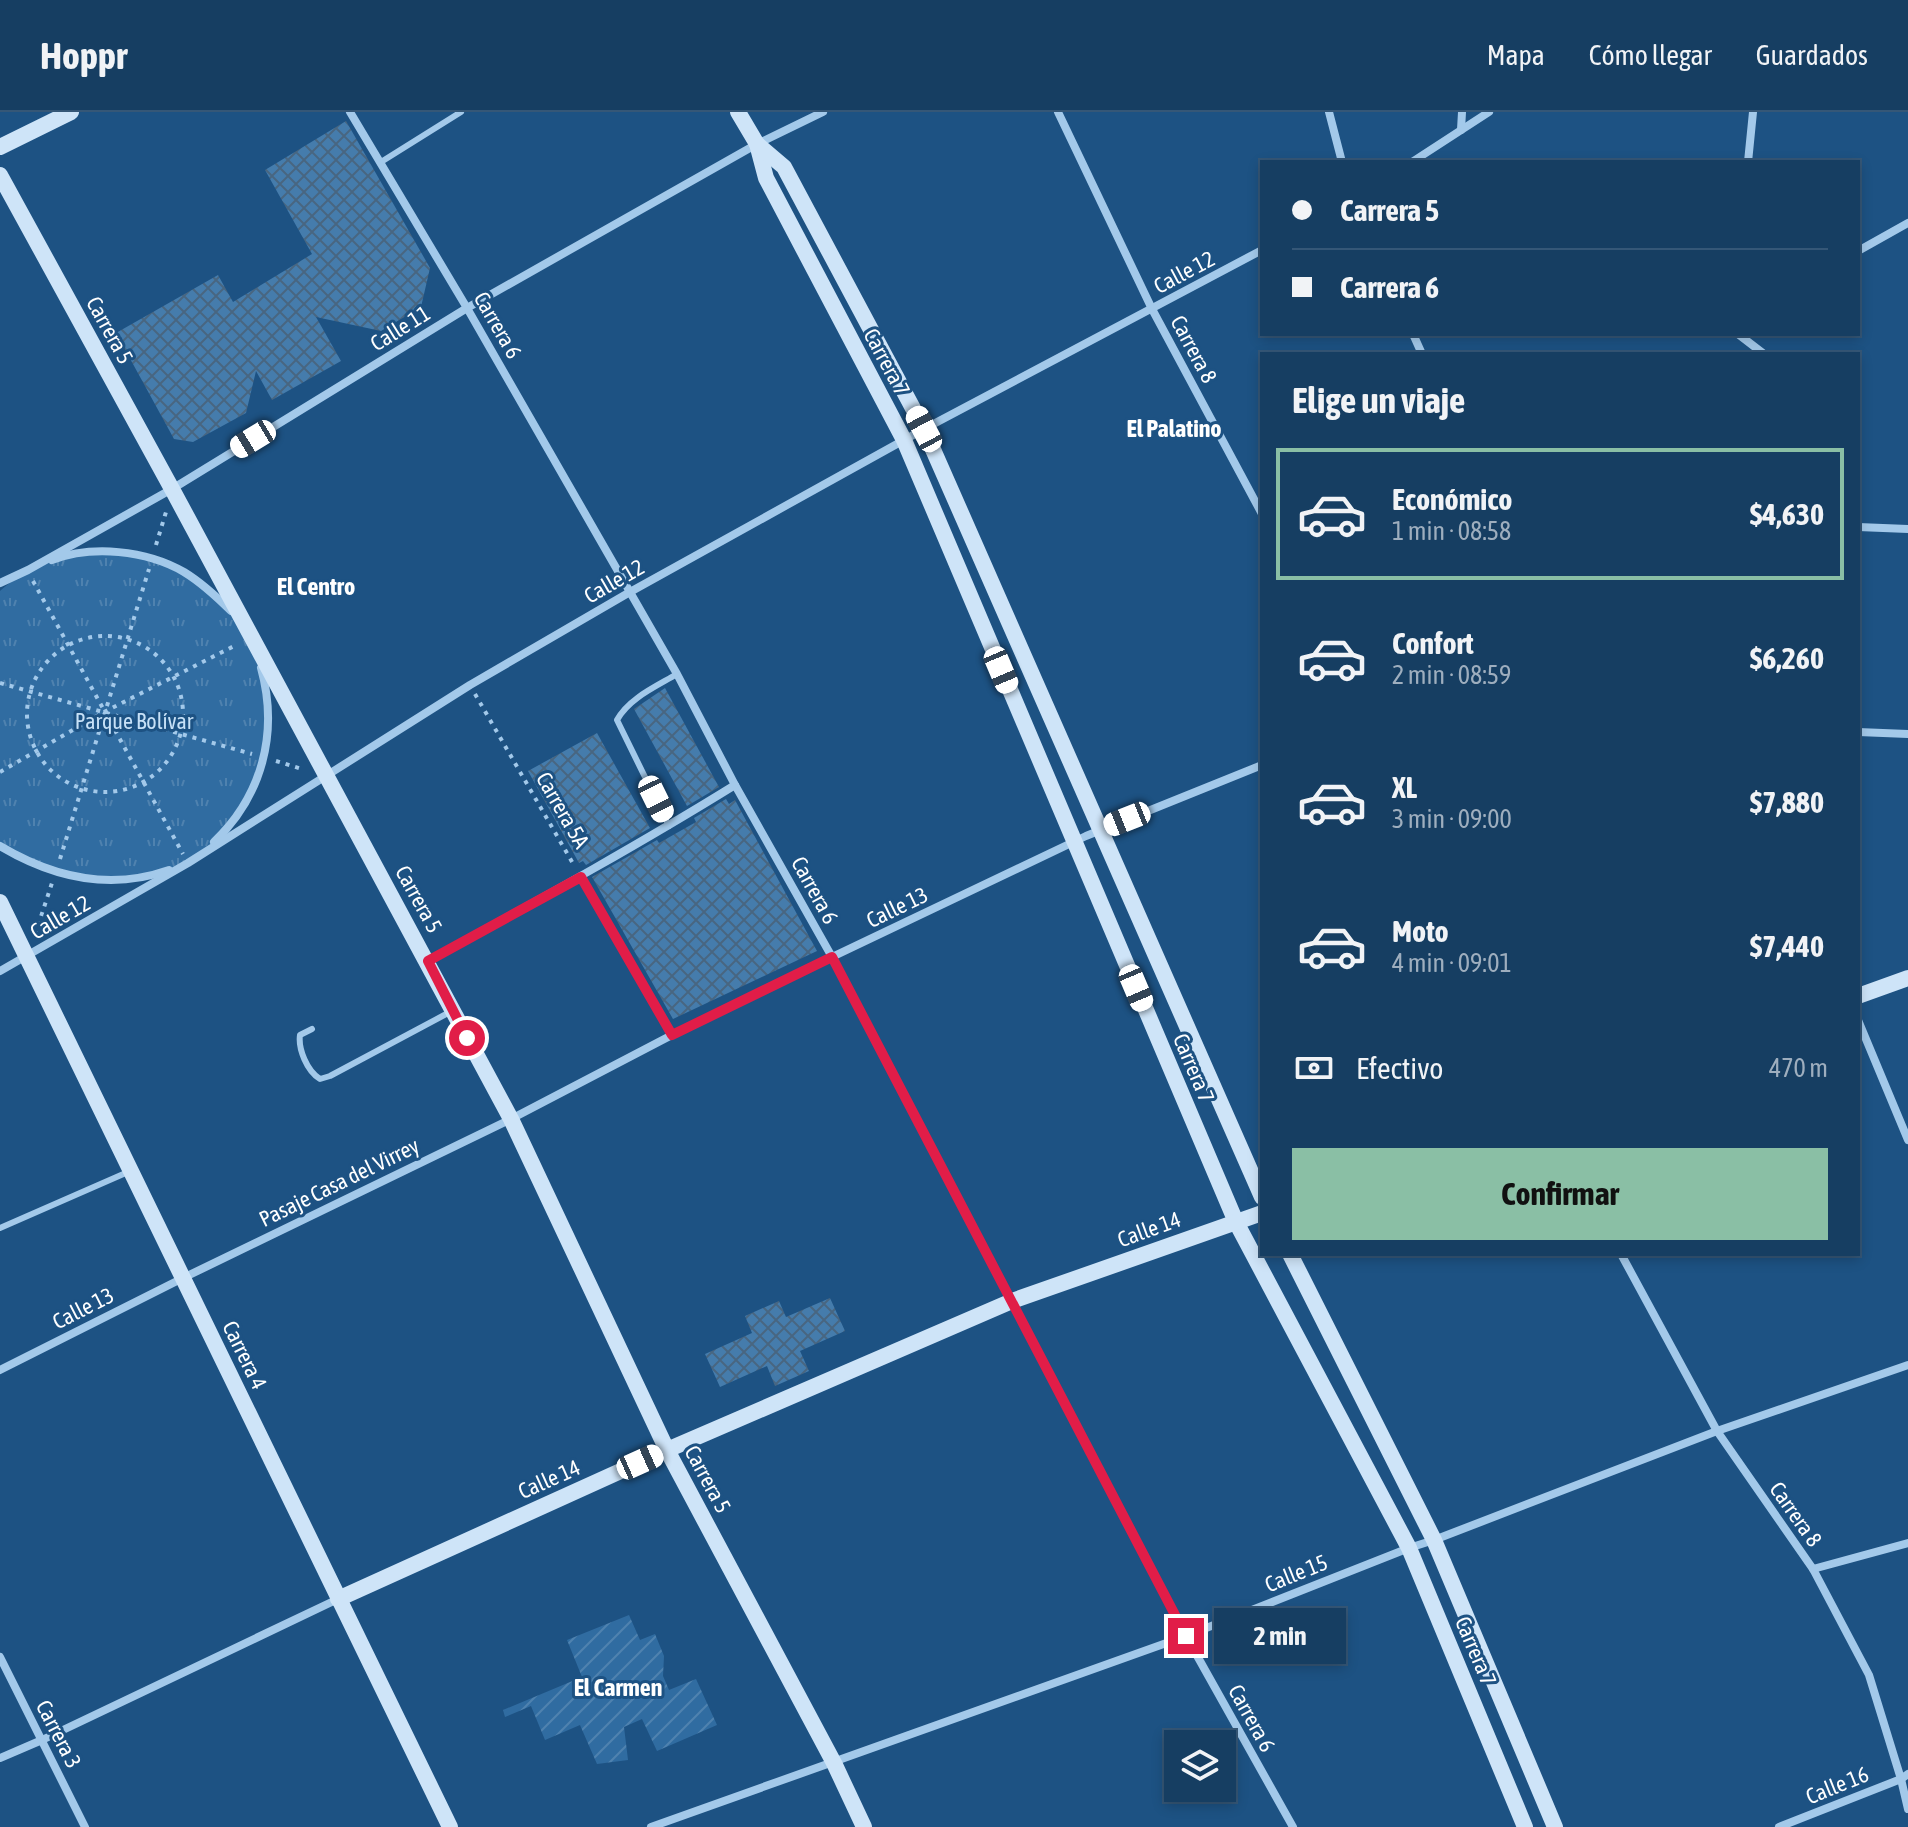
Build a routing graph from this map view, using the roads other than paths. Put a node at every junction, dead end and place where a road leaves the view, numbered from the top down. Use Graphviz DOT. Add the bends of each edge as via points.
graph roads {
  1 [pos="71,112"];
  2 [pos="350,112"];
  3 [pos="461,112"];
  4 [pos="738,112"];
  5 [pos="823,112"];
  6 [pos="1058,112"];
  7 [pos="1329,112"];
  8 [pos="1462,112"];
  9 [pos="1489,112"];
  10 [pos="1753,112"];
  11 [pos="1461,130"];
  12 [pos="757,144"];
  13 [pos="0,147"];
  14 [pos="1341,160"];
  15 [pos="1415,160"];
  16 [pos="1748,160"];
  17 [pos="381,162"];
  18 [pos="0,175"];
  19 [pos="1908,223"];
  20 [pos="1860,250"];
  21 [pos="1260,251"];
  22 [pos="467,308"];
  23 [pos="1152,309"];
  24 [pos="1741,336"];
  25 [pos="1761,352"];
  26 [pos="924,429"];
  27 [pos="904,440"];
  28 [pos="172,489"];
  29 [pos="1260,510"];
  30 [pos="1860,527"];
  31 [pos="1908,529"];
  32 [pos="28,570"];
  33 [pos="0,583"];
  34 [pos="0,591"];
  35 [pos="630,592"];
  36 [pos="252,636"];
  37 [pos="677,674"];
  38 [pos="1860,732"];
  39 [pos="1908,734"];
  40 [pos="1260,766"];
  41 [pos="326,776"];
  42 [pos="735,785"];
  43 [pos="669,826"];
  44 [pos="1100,830"];
  45 [pos="1074,842"];
  46 [pos="0,846"];
  47 [pos="188,863"];
  48 [pos="581,877"];
  49 [pos="0,902"];
  50 [pos="28,956"];
  51 [pos="832,957"];
  52 [pos="428,961"];
  53 [pos="0,971"];
  54 [pos="1908,978"];
  55 [pos="1860,995"];
  56 [pos="453,1010"];
  57 [pos="1860,1025"];
  58 [pos="312,1029"];
  59 [pos="672,1035"];
  60 [pos="511,1119"];
  61 [pos="1908,1140"];
  62 [pos="131,1171"];
  63 [pos="1260,1192"];
  64 [pos="1260,1214"];
  65 [pos="1236,1222"];
  66 [pos="0,1228"];
  67 [pos="1291,1256"];
  68 [pos="1622,1256"];
  69 [pos="183,1278"];
  70 [pos="1012,1301"];
  71 [pos="1908,1365"];
  72 [pos="0,1370"];
  73 [pos="1717,1431"];
  74 [pos="667,1450"];
  75 [pos="1434,1540"];
  76 [pos="1908,1543"];
  77 [pos="1409,1548"];
  78 [pos="1813,1569"];
  79 [pos="338,1599"];
  80 [pos="1186,1636"];
  81 [pos="0,1657"];
  82 [pos="42,1740"];
  83 [pos="0,1758"];
  84 [pos="834,1763"];
  85 [pos="1904,1776"];
  86 [pos="1908,1809"];
  87 [pos="85,1827"];
  88 [pos="450,1827"];
  89 [pos="651,1827"];
  90 [pos="864,1827"];
  91 [pos="1293,1827"];
  92 [pos="1525,1827"];
  93 [pos="1555,1827"];
  94 [pos="1779,1827"];
  1 -- 13 [label="main road"];
  2 -- 17 [label="street, Carrera 6"];
  3 -- 17 [label="lane"];
  4 -- 12 [label="main road, Carrera 7"];
  5 -- 12 [label="street, Calle 11"];
  6 -- 23 [label="street, Carrera 8"];
  7 -- 14 [label="street"];
  8 -- 11 [label="street"];
  9 -- 11 [label="street"];
  10 -- 16 [label="street"];
  11 -- 15 [label="street"];
  12 -- 22 [label="street, Calle 11"];
  12 -- 26 [label="main road, Carrera 7" via="784,167"];
  12 -- 27 [label="main road, Carrera 7" via="766,178"];
  17 -- 22 [label="street, Carrera 6"];
  18 -- 28 [label="main road, Carrera 5"];
  19 -- 20 [label="street"];
  21 -- 23 [label="street, Calle 12"];
  22 -- 28 [label="street, Calle 11"];
  22 -- 35 [label="street, Carrera 6"];
  23 -- 26 [label="street, Calle 12"];
  23 -- 29 [label="street, Carrera 8"];
  24 -- 25 [label="street"];
  26 -- 27 [label="street, Calle 12"];
  26 -- 44 [label="main road, Carrera 7"];
  27 -- 35 [label="street, Calle 12"];
  27 -- 45 [label="main road, Carrera 7"];
  28 -- 32 [label="street, Calle 11"];
  28 -- 36 [label="main road, Carrera 5"];
  30 -- 31 [label="street"];
  32 -- 33 [label="street, Calle 11"];
  32 -- 34 [label="street"];
  32 -- 36 [label="street" via="89,552 152,559 208,588"];
  35 -- 37 [label="street, Carrera 6"];
  35 -- 41 [label="street, Calle 12"];
  36 -- 41 [label="main road, Carrera 5"];
  36 -- 47 [label="street" via="269,708 264,758 236,817"];
  37 -- 42 [label="street, Carrera 6"];
  37 -- 43 [label="lane" via="633,701 617,720"];
  38 -- 39 [label="street"];
  40 -- 44 [label="street, Calle 13"];
  41 -- 47 [label="street, Calle 12"];
  41 -- 52 [label="main road, Carrera 5"];
  42 -- 43 [label="street"];
  42 -- 51 [label="street, Carrera 6"];
  43 -- 48 [label="street"];
  44 -- 45 [label="street, Calle 13"];
  44 -- 63 [label="main road, Carrera 7"];
  45 -- 51 [label="street, Calle 13"];
  45 -- 65 [label="main road, Carrera 7"];
  46 -- 47 [label="street" via="55,873 89,879 156,874"];
  47 -- 50 [label="street, Calle 12"];
  48 -- 52 [label="street"];
  48 -- 59 [label="street, Carrera 5A"];
  49 -- 50 [label="main road, Carrera 4"];
  50 -- 53 [label="street, Calle 12"];
  50 -- 62 [label="main road, Carrera 4"];
  51 -- 59 [label="street, Calle 13"];
  51 -- 70 [label="street, Carrera 6"];
  52 -- 56 [label="main road, Carrera 5"];
  54 -- 55 [label="main road"];
  56 -- 58 [label="lane" via="320,1079 312,1074 299,1044 300,1035"];
  56 -- 60 [label="main road, Carrera 5"];
  57 -- 61 [label="street"];
  59 -- 60 [label="street, Calle 13"];
  60 -- 69 [label="street, Pasaje Casa del Virrey"];
  60 -- 74 [label="main road, Carrera 5"];
  62 -- 66 [label="lane"];
  62 -- 69 [label="main road, Carrera 4"];
  64 -- 65 [label="main road, Calle 14"];
  65 -- 70 [label="main road, Calle 14"];
  65 -- 77 [label="main road, Carrera 7"];
  67 -- 75 [label="main road, Carrera 7"];
  68 -- 73 [label="street, Carrera 8"];
  69 -- 72 [label="street, Calle 13"];
  69 -- 79 [label="main road, Carrera 4"];
  70 -- 74 [label="main road, Calle 14"];
  70 -- 80 [label="street, Carrera 6"];
  71 -- 73 [label="street, Calle 15"];
  73 -- 75 [label="street, Calle 15"];
  73 -- 78 [label="street, Carrera 8"];
  74 -- 79 [label="main road, Calle 14"];
  74 -- 84 [label="main road, Carrera 5"];
  75 -- 77 [label="street, Calle 15"];
  75 -- 93 [label="main road, Carrera 7"];
  76 -- 78 [label="street"];
  77 -- 80 [label="street, Calle 15"];
  77 -- 92 [label="main road, Carrera 7"];
  78 -- 85 [label="street, Carrera 8" via="1869,1675"];
  79 -- 82 [label="street, Calle 14"];
  79 -- 88 [label="main road, Carrera 4"];
  80 -- 84 [label="street, Calle 15"];
  80 -- 91 [label="street, Carrera 6"];
  81 -- 82 [label="street, Carrera 3"];
  82 -- 83 [label="street, Calle 14"];
  82 -- 87 [label="street, Carrera 3"];
  84 -- 89 [label="street, Calle 15"];
  84 -- 90 [label="main road, Carrera 5"];
  85 -- 86 [label="street, Carrera 8"];
  85 -- 94 [label="street, Calle 16"];
}
